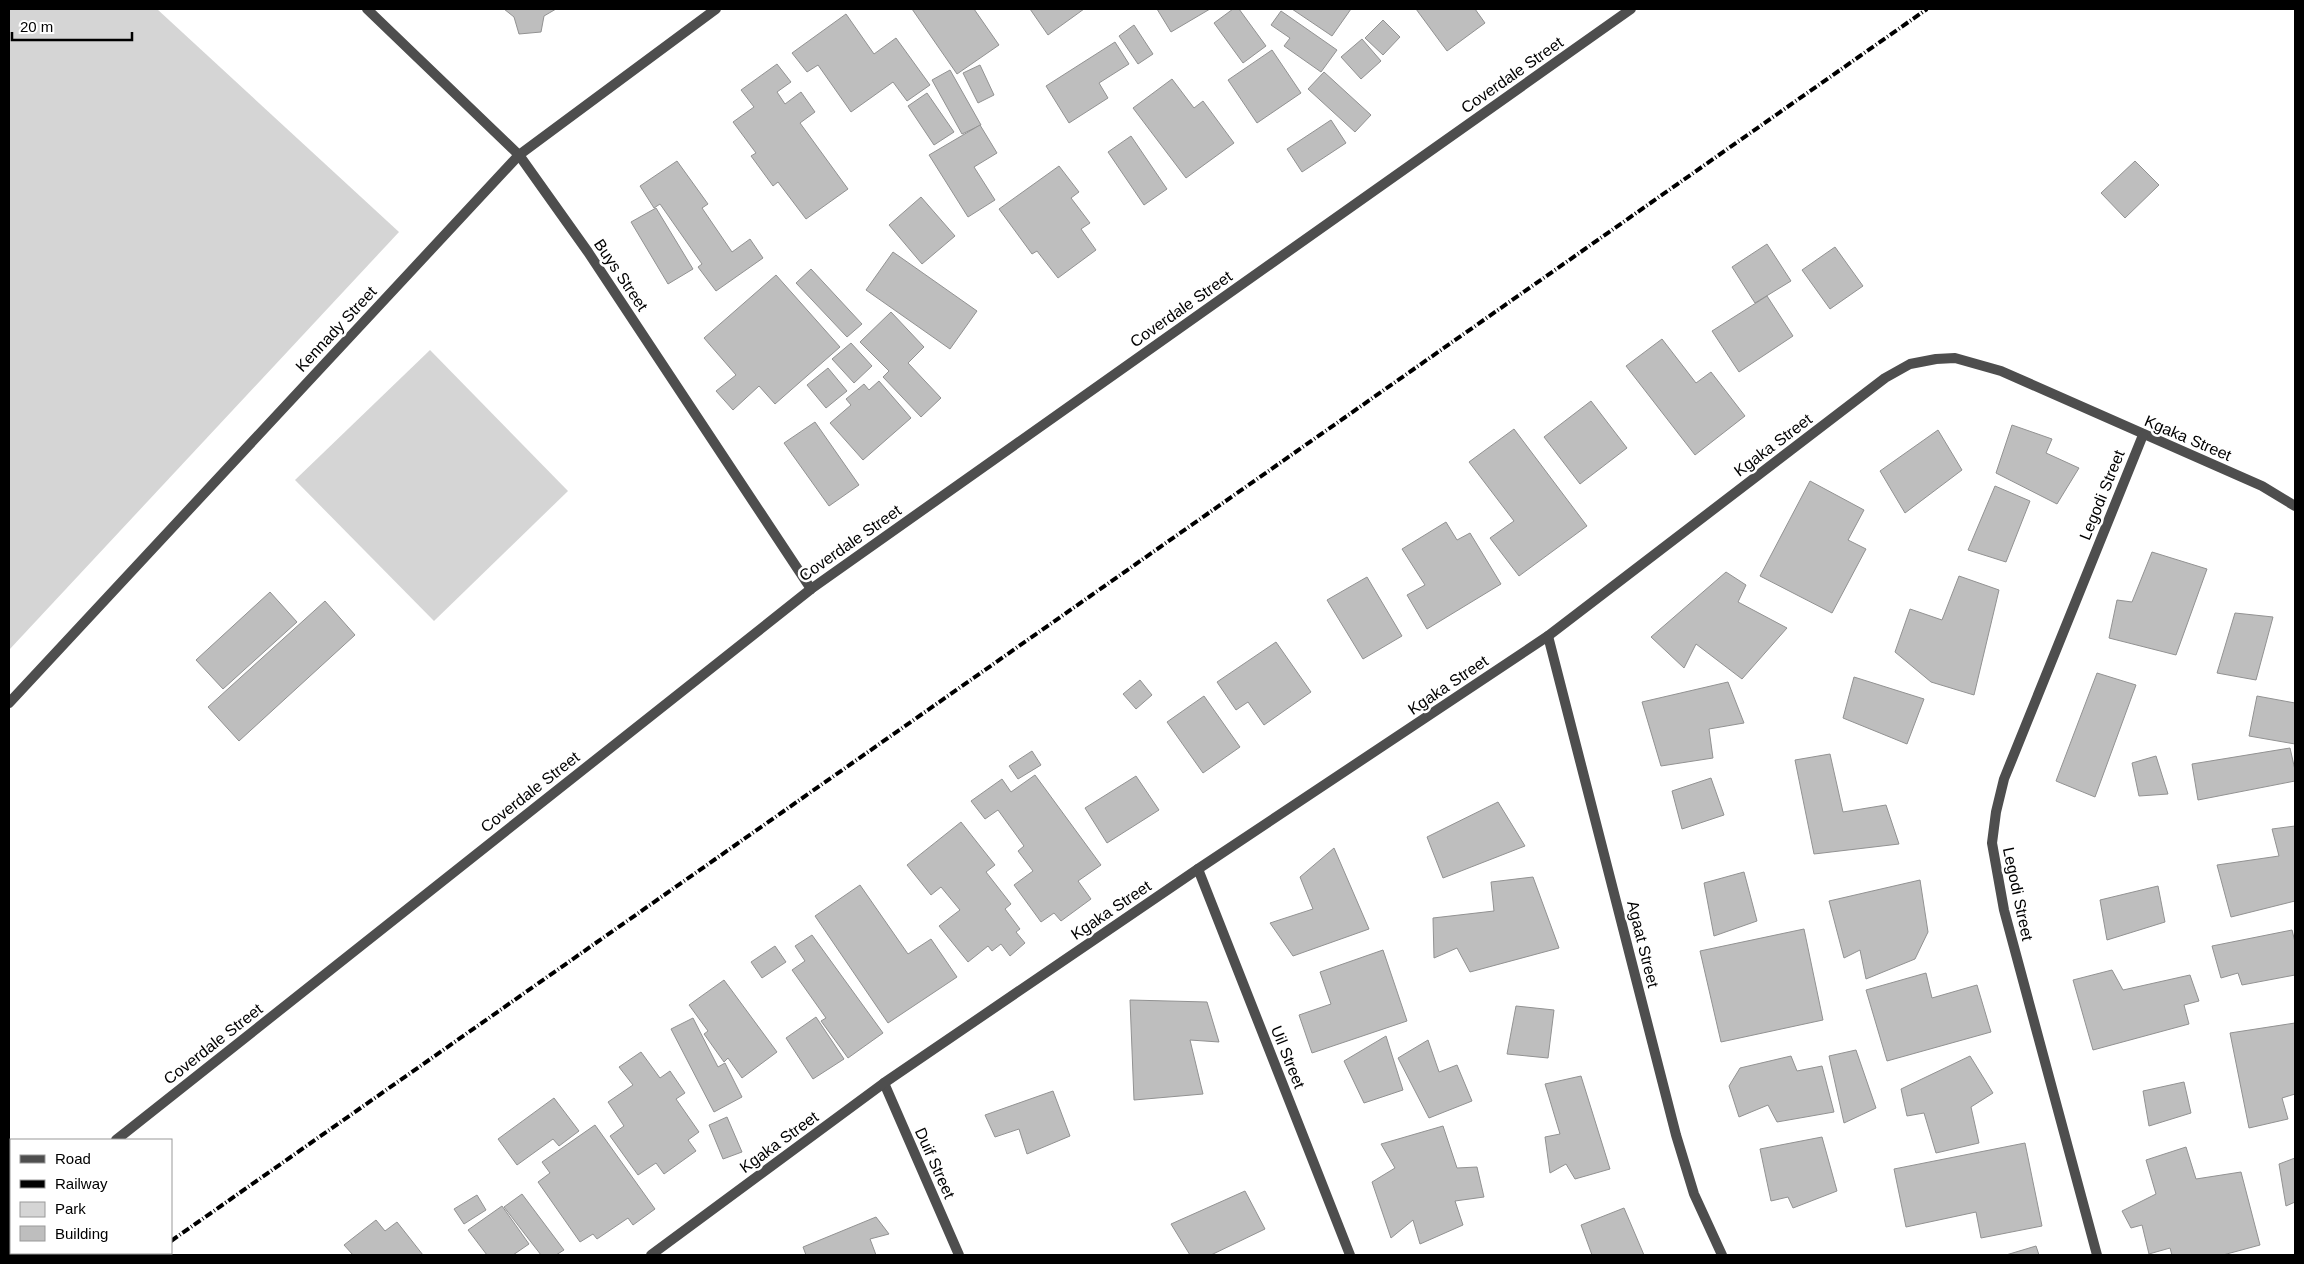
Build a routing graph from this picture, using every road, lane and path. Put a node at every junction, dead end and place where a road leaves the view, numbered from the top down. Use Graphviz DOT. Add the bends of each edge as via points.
graph roads {
  1 [pos="367,9"];
  2 [pos="716,9"];
  3 [pos="1631,9"];
  4 [pos="519,155"];
  5 [pos="2143,436"];
  6 [pos="2295,506"];
  7 [pos="811,589"];
  8 [pos="1548,636"];
  9 [pos="9,703"];
  10 [pos="1198,869"];
  11 [pos="884,1083"];
  12 [pos="117,1139"];
  13 [pos="651,1255"];
  14 [pos="959,1255"];
  15 [pos="1350,1255"];
  16 [pos="1722,1255"];
  17 [pos="2097,1255"];
  1 -- 4 [label="street, Buys Street"];
  2 -- 4 [label="street, Kennady Street"];
  3 -- 7 [label="street, Coverdale Street"];
  4 -- 7 [label="street, Buys Street" via="588,252"];
  4 -- 9 [label="street, Kennady Street"];
  5 -- 6 [label="street, Kgaka Street" via="2262,486"];
  5 -- 8 [label="street, Kgaka Street" via="2001,371 1956,358 1910,364 1885,378"];
  5 -- 17 [label="street, Legodi Street" via="2004,779 1992,843 2004,910"];
  7 -- 12 [label="street, Coverdale Street"];
  8 -- 10 [label="street, Kgaka Street"];
  8 -- 16 [label="street, Agaat Street" via="1676,1135 1694,1194"];
  10 -- 11 [label="street, Kgaka Street"];
  10 -- 15 [label="street, Uil Street"];
  11 -- 13 [label="street, Kgaka Street"];
  11 -- 14 [label="street, Duif Street"];
}
